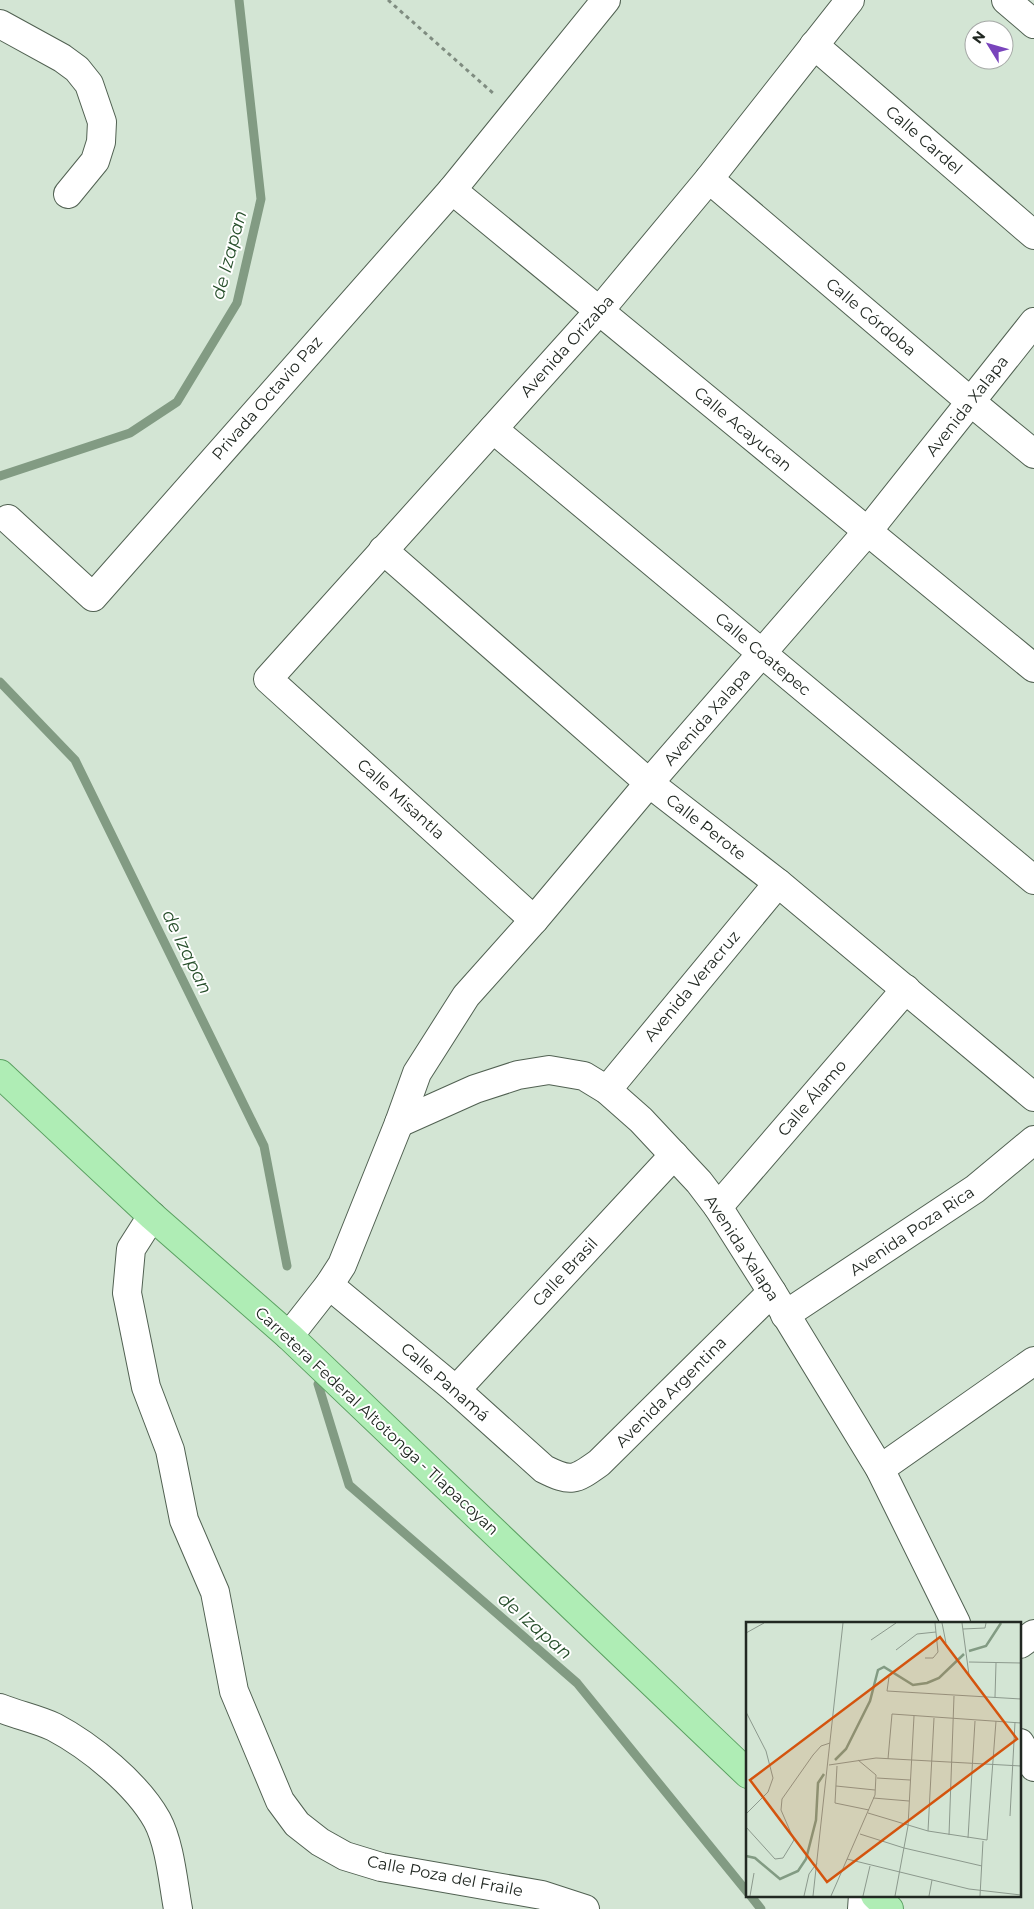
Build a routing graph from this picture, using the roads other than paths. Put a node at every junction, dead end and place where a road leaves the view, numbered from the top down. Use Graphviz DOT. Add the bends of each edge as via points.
graph roads {
  1 [pos="606,0"];
  2 [pos="850,0"];
  3 [pos="1006,0"];
  4 [pos="0,24"];
  5 [pos="1034,24"];
  6 [pos="814,45"];
  7 [pos="709,179"];
  8 [pos="452,190"];
  9 [pos="68,194"];
  10 [pos="1034,235"];
  11 [pos="600,310"];
  12 [pos="1034,322"];
  13 [pos="971,402"];
  14 [pos="493,429"];
  15 [pos="1034,454"];
  16 [pos="8,519"];
  17 [pos="866,532"];
  18 [pos="382,550"];
  19 [pos="762,653"];
  20 [pos="1034,668"];
  21 [pos="268,679"];
  22 [pos="649,783"];
  23 [pos="1034,880"];
  24 [pos="778,883"];
  25 [pos="534,920"];
  26 [pos="906,989"];
  27 [pos="0,1074"];
  28 [pos="607,1090"];
  29 [pos="1034,1097"];
  30 [pos="399,1123"];
  31 [pos="1034,1140"];
  32 [pos="674,1155"];
  33 [pos="718,1207"];
  34 [pos="152,1216"];
  35 [pos="329,1285"];
  36 [pos="778,1304"];
  37 [pos="289,1336"];
  38 [pos="1034,1361"];
  39 [pos="456,1390"];
  40 [pos="880,1469"];
  41 [pos="562,1478"];
  42 [pos="956,1622"];
  43 [pos="1034,1634"];
  44 [pos="1022,1643"];
  45 [pos="0,1708"];
  46 [pos="1022,1746"];
  47 [pos="1034,1767"];
  48 [pos="746,1772"];
  49 [pos="863,1896"];
  50 [pos="876,1896"];
  51 [pos="178,1909"];
  52 [pos="585,1909"];
  53 [pos="862,1909"];
  54 [pos="889,1909"];
  1 -- 8 [label="street, Privada Octavio Paz"];
  2 -- 6 [label="street, Avenida Orizaba"];
  3 -- 5 [label="street"];
  4 -- 9 [label="street" via="62,58 89,84 102,122 101,142 95,161"];
  6 -- 7 [label="street, Avenida Orizaba"];
  6 -- 10 [label="street, Calle Cardel"];
  7 -- 11 [label="street, Avenida Orizaba"];
  7 -- 13 [label="street, Calle Córdoba"];
  8 -- 11 [label="street, Calle Acayucan"];
  8 -- 16 [label="street, Privada Octavio Paz" via="93,597"];
  11 -- 14 [label="street, Avenida Orizaba"];
  11 -- 17 [label="street, Calle Acayucan"];
  12 -- 13 [label="street, Avenida Xalapa"];
  13 -- 15 [label="street, Calle Córdoba"];
  13 -- 17 [label="street, Avenida Xalapa"];
  14 -- 18 [label="street, Avenida Orizaba"];
  14 -- 19 [label="street, Calle Coatepec"];
  17 -- 19 [label="street, Avenida Xalapa"];
  17 -- 20 [label="street, Calle Acayucan"];
  18 -- 21 [label="street, Avenida Orizaba"];
  18 -- 22 [label="street, Calle Perote"];
  19 -- 22 [label="street, Avenida Xalapa"];
  19 -- 23 [label="street, Calle Coatepec"];
  21 -- 25 [label="street, Calle Misantla"];
  22 -- 24 [label="street, Calle Perote"];
  22 -- 25 [label="street, Avenida Xalapa"];
  24 -- 26 [label="street, Calle Perote"];
  24 -- 28 [label="street, Avenida Veracruz"];
  25 -- 30 [label="street, Avenida Xalapa" via="466,996 417,1073"];
  26 -- 29 [label="street, Calle Perote"];
  26 -- 33 [label="street, Calle Álamo"];
  27 -- 34 [label="main road, Carretera Federal Altotonga - Tlapacoyan"];
  28 -- 30 [label="street, Avenida Xalapa" via="584,1076 550,1070 518,1075 475,1088"];
  28 -- 32 [label="street, Avenida Xalapa"];
  30 -- 35 [label="street, Avenida Xalapa" via="342,1265"];
  31 -- 36 [label="street, Avenida Poza Rica" via="975,1189"];
  32 -- 33 [label="street, Avenida Xalapa"];
  32 -- 39 [label="street, Calle Brasil"];
  33 -- 36 [label="street, Avenida Xalapa"];
  34 -- 37 [label="main road, Carretera Federal Altotonga - Tlapacoyan"];
  34 -- 52 [label="street, Calle Poza del Fraile" via="131,1249 127,1293 146,1387 170,1450 184,1520 215,1592 234,1691 280,1801 297,1824 345,1856 381,1867 542,1895"];
  35 -- 37 [label="street, Avenida Xalapa"];
  35 -- 39 [label="street, Calle Panamá"];
  36 -- 40 [label="street, Avenida Xalapa"];
  36 -- 41 [label="street, Avenida Argentina" via="600,1463 580,1477"];
  37 -- 48 [label="main road, Carretera Federal Altotonga - Tlapacoyan"];
  38 -- 40 [label="street"];
  39 -- 41 [label="street, Calle Panamá" via="544,1469"];
  40 -- 42 [label="street, Avenida Xalapa"];
  43 -- 44 [label="street"];
  45 -- 51 [label="street" via="53,1727 102,1759 134,1789 158,1821 169,1855"];
  46 -- 47 [label="street"];
  49 -- 53 [label="street"];
  50 -- 54 [label="main road"];
}
